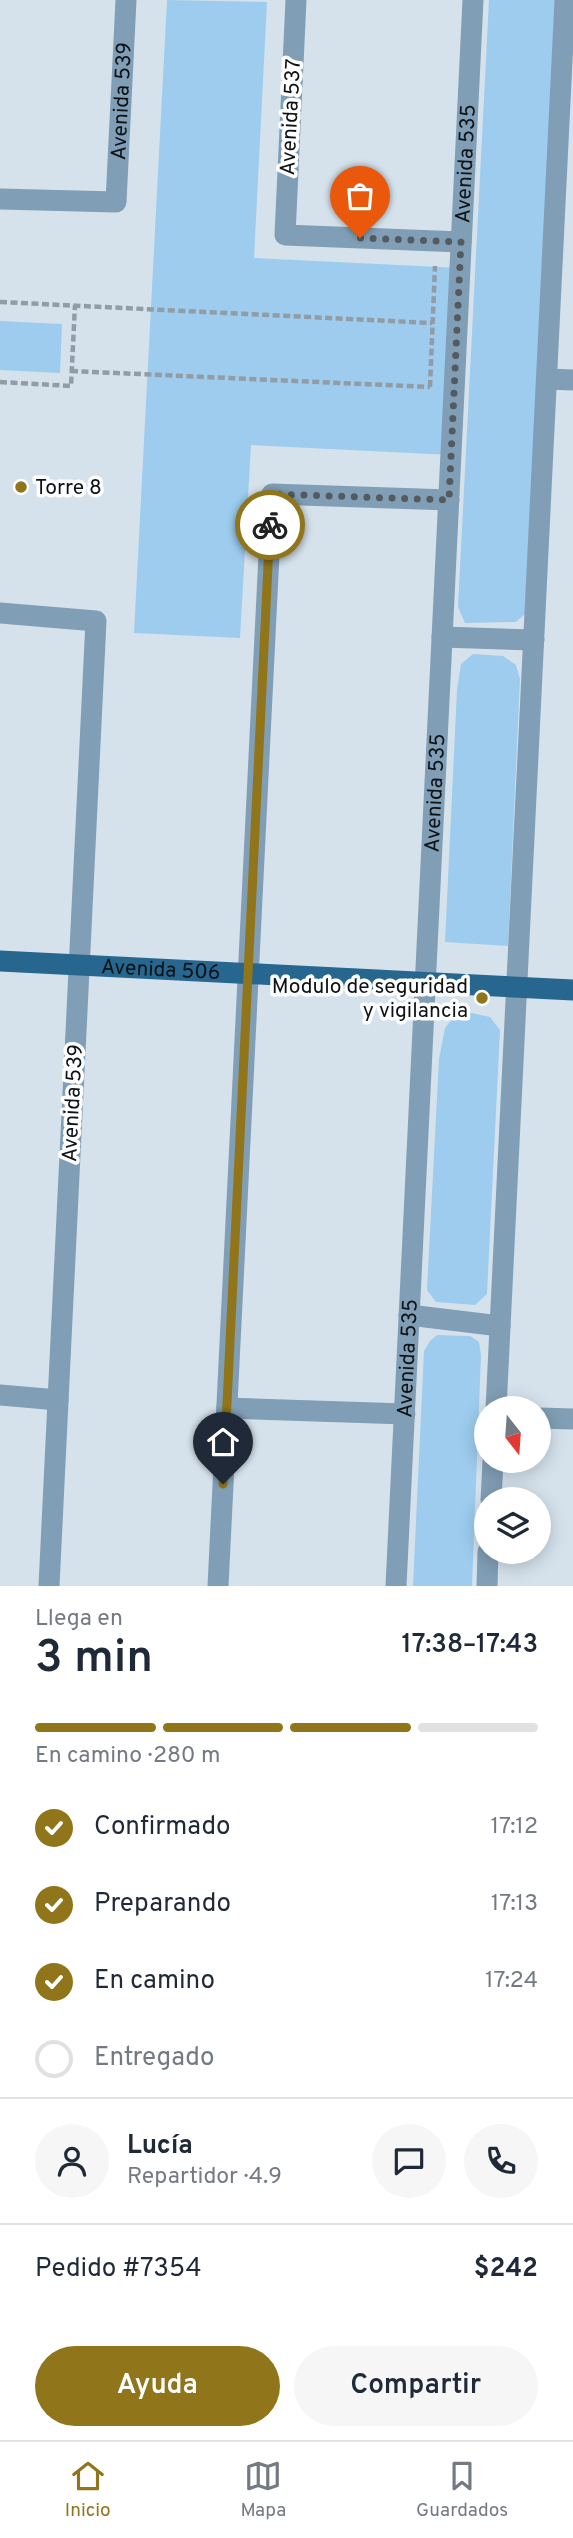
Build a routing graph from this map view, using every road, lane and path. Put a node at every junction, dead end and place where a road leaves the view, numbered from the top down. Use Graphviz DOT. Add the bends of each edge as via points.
graph roads {
  1 [pos="126,0"];
  2 [pos="296,0"];
  3 [pos="473,0"];
  4 [pos="565,0"];
  5 [pos="0,199"];
  6 [pos="461,242"];
  7 [pos="563,254"];
  8 [pos="435,266"];
  9 [pos="0,302"];
  10 [pos="75,305"];
  11 [pos="432,323"];
  12 [pos="71,371"];
  13 [pos="547,379"];
  14 [pos="573,380"];
  15 [pos="0,382"];
  16 [pos="430,387"];
  17 [pos="429,399"];
  18 [pos="449,500"];
  19 [pos="0,613"];
  20 [pos="442,637"];
  21 [pos="534,640"];
  22 [pos="0,961"];
  23 [pos="79,965"];
  24 [pos="248,973"];
  25 [pos="426,983"];
  26 [pos="516,988"];
  27 [pos="573,990"];
  28 [pos="409,1315"];
  29 [pos="500,1326"];
  30 [pos="0,1395"];
  31 [pos="497,1396"];
  32 [pos="58,1400"];
  33 [pos="227,1408"];
  34 [pos="405,1414"];
  35 [pos="551,1418"];
  36 [pos="573,1419"];
  37 [pos="488,1564"];
  38 [pos="49,1586"];
  39 [pos="218,1586"];
  40 [pos="396,1586"];
  41 [pos="487,1586"];
  1 -- 5 [label="street, Avenida 539" via="116,202"];
  2 -- 6 [label="street, Avenida 537" via="285,235"];
  3 -- 6 [label="street, Avenida 535"];
  4 -- 7 [label="street"];
  6 -- 18 [label="street, Avenida 535"];
  7 -- 13 [label="street"];
  8 -- 11 [label="path"];
  9 -- 10 [label="path"];
  10 -- 11 [label="path"];
  10 -- 12 [label="path"];
  11 -- 16 [label="path"];
  12 -- 15 [label="path" via="71,386"];
  12 -- 16 [label="path"];
  13 -- 14 [label="street"];
  13 -- 21 [label="street"];
  16 -- 17 [label="path"];
  18 -- 20 [label="street, Avenida 535"];
  18 -- 24 [label="street" via="272,494"];
  19 -- 23 [label="street, Avenida 539" via="96,621"];
  20 -- 21 [label="street"];
  20 -- 25 [label="street, Avenida 535"];
  21 -- 26 [label="street"];
  22 -- 23 [label="main road, Avenida 506"];
  23 -- 24 [label="main road, Avenida 506"];
  23 -- 32 [label="street, Avenida 539"];
  24 -- 25 [label="main road, Avenida 506"];
  24 -- 33 [label="street"];
  25 -- 26 [label="main road, Avenida 506"];
  25 -- 28 [label="street, Avenida 535"];
  26 -- 27 [label="main road, Avenida 506"];
  26 -- 29 [label="street"];
  28 -- 29 [label="street"];
  28 -- 34 [label="street, Avenida 535"];
  29 -- 31 [label="street"];
  30 -- 32 [label="street"];
  32 -- 38 [label="street, Avenida 539"];
  33 -- 34 [label="street"];
  33 -- 39 [label="street"];
  34 -- 40 [label="street, Avenida 535"];
  35 -- 36 [label="street"];
  37 -- 41 [label="street"];
}
